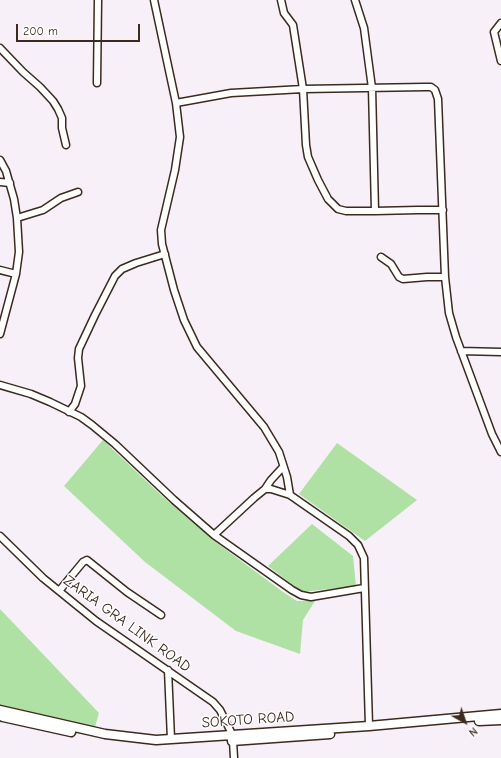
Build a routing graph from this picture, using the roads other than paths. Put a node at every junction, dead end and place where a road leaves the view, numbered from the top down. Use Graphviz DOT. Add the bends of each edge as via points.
graph roads {
  1 [pos="98,0"];
  2 [pos="154,0"];
  3 [pos="281,0"];
  4 [pos="355,0"];
  5 [pos="501,23"];
  6 [pos="0,48"];
  7 [pos="501,61"];
  8 [pos="97,83"];
  9 [pos="372,88"];
  10 [pos="303,89"];
  11 [pos="176,103"];
  12 [pos="66,145"];
  13 [pos="0,160"];
  14 [pos="0,182"];
  15 [pos="10,183"];
  16 [pos="78,192"];
  17 [pos="443,210"];
  18 [pos="375,211"];
  19 [pos="17,218"];
  20 [pos="165,254"];
  21 [pos="380,256"];
  22 [pos="0,270"];
  23 [pos="16,274"];
  24 [pos="445,277"];
  25 [pos="0,334"];
  26 [pos="462,351"];
  27 [pos="501,352"];
  28 [pos="0,385"];
  29 [pos="69,412"];
  30 [pos="501,452"];
  31 [pos="283,467"];
  32 [pos="265,489"];
  33 [pos="290,495"];
  34 [pos="214,535"];
  35 [pos="0,536"];
  36 [pos="364,588"];
  37 [pos="59,591"];
  38 [pos="161,615"];
  39 [pos="168,670"];
  40 [pos="0,710"];
  41 [pos="501,714"];
  42 [pos="0,716"];
  43 [pos="501,720"];
  44 [pos="369,726"];
  45 [pos="300,733"];
  46 [pos="171,739"];
  47 [pos="233,739"];
  48 [pos="234,758"];
  1 -- 8 [label="street"];
  2 -- 11 [label="street"];
  3 -- 10 [label="street" via="284,13 293,25"];
  4 -- 9 [label="street" via="364,28"];
  5 -- 7 [label="street" via="494,32"];
  6 -- 12 [label="street" via="53,101 62,118"];
  9 -- 10 [label="street"];
  9 -- 17 [label="street" via="431,87 437,93"];
  9 -- 18 [label="street"];
  10 -- 11 [label="street" via="230,93"];
  10 -- 18 [label="street" via="304,134 308,156 328,199 338,209"];
  11 -- 20 [label="street" via="180,137 161,230"];
  13 -- 15 [label="street"];
  14 -- 15 [label="street"];
  15 -- 19 [label="street"];
  16 -- 19 [label="street" via="61,198 43,210"];
  17 -- 18 [label="street"];
  17 -- 24 [label="street"];
  19 -- 23 [label="street" via="19,252"];
  20 -- 29 [label="street" via="122,269 115,276 79,349 81,386 75,404"];
  20 -- 31 [label="street" via="184,320 194,340 212,366 264,426 279,452"];
  21 -- 24 [label="street" via="391,264 403,279"];
  22 -- 23 [label="street"];
  23 -- 25 [label="street"];
  24 -- 26 [label="street" via="449,314"];
  26 -- 27 [label="street"];
  26 -- 30 [label="street"];
  28 -- 29 [label="street" via="31,394"];
  29 -- 34 [label="street" via="81,417 103,433"];
  31 -- 32 [label="street"];
  31 -- 33 [label="street"];
  32 -- 33 [label="street"];
  32 -- 34 [label="street"];
  33 -- 36 [label="street" via="358,545 364,558"];
  34 -- 36 [label="street" via="301,595 312,597"];
  35 -- 37 [label="street, ZARIA GRA LINK ROAD"];
  36 -- 44 [label="street"];
  37 -- 38 [label="street" via="87,560"];
  37 -- 39 [label="street, ZARIA GRA LINK ROAD" via="96,621"];
  39 -- 46 [label="street"];
  39 -- 47 [label="street, ZARIA GRA LINK ROAD" via="213,702 220,710"];
  40 -- 46 [label="main road, SOKOTO ROAD" via="105,734 156,740"];
  41 -- 44 [label="main road, SOKOTO ROAD"];
  42 -- 47 [label="main road, SOKOTO ROAD" via="69,732 129,742 155,744"];
  43 -- 45 [label="main road, SOKOTO ROAD"];
  44 -- 45 [label="main road, SOKOTO ROAD"];
  45 -- 47 [label="main road, SOKOTO ROAD"];
  46 -- 47 [label="main road, SOKOTO ROAD"];
  47 -- 48 [label="street"];
}
